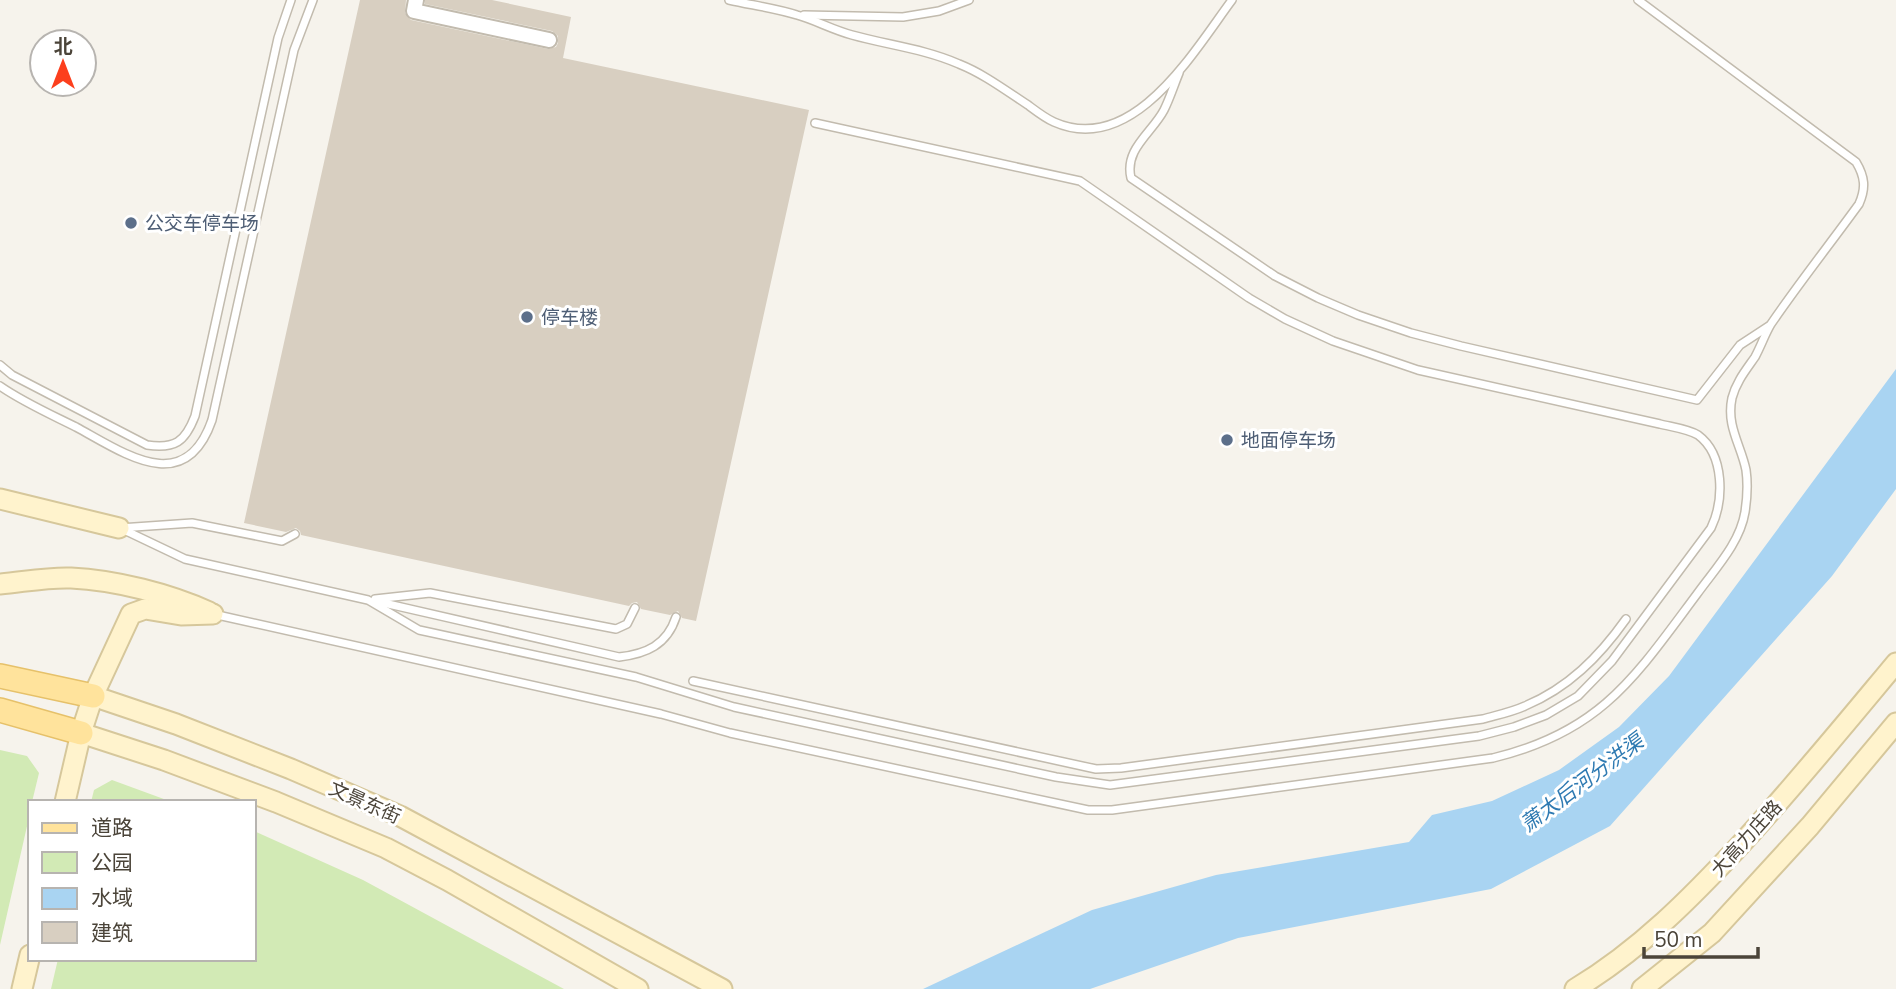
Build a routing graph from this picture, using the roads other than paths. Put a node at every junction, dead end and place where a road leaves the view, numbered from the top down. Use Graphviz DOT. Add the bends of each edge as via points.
graph roads {
  1 [pos="291,0"];
  2 [pos="313,0"];
  3 [pos="416,0"];
  4 [pos="729,0"];
  5 [pos="970,0"];
  6 [pos="1232,0"];
  7 [pos="1638,0"];
  8 [pos="797,15"];
  9 [pos="549,40"];
  10 [pos="1179,73"];
  11 [pos="815,123"];
  12 [pos="1770,326"];
  13 [pos="0,365"];
  14 [pos="0,386"];
  15 [pos="0,499"];
  16 [pos="119,528"];
  17 [pos="295,534"];
  18 [pos="0,584"];
  19 [pos="368,600"];
  20 [pos="635,608"];
  21 [pos="213,614"];
  22 [pos="676,617"];
  23 [pos="1626,619"];
  24 [pos="1896,663"];
  25 [pos="0,676"];
  26 [pos="693,681"];
  27 [pos="93,696"];
  28 [pos="0,710"];
  29 [pos="1896,723"];
  30 [pos="81,733"];
  31 [pos="65,800"];
  32 [pos="29,961"];
  33 [pos="715,985"];
  34 [pos="22,989"];
  35 [pos="638,989"];
  36 [pos="1575,989"];
  37 [pos="1642,989"];
  1 -- 13 [label="lane" via="278,38 195,416 182,440 160,447 147,445"];
  2 -- 14 [label="lane" via="294,50 212,420 200,448 167,463 138,460"];
  3 -- 9 [label="street" via="414,10"];
  4 -- 8 [label="lane"];
  5 -- 8 [label="lane" via="903,18"];
  6 -- 10 [label="lane"];
  7 -- 12 [label="lane" via="1856,162 1862,172 1864,194 1859,204"];
  8 -- 10 [label="lane" via="850,35 960,64 1066,126 1106,126 1128,117"];
  10 -- 12 [label="lane" via="1163,111 1132,154 1131,178 1275,276 1318,298 1420,336 1697,400 1740,345"];
  11 -- 19 [label="lane" via="1080,181 1249,298 1296,324 1381,359 1696,434 1716,461 1719,512 1612,660 1577,696 1546,715 1479,736 1110,785 734,707 636,677 419,630"];
  12 -- 21 [label="lane" via="1732,399 1733,435 1745,468 1747,492 1745,515 1729,551 1629,682 1606,704 1579,725 1546,741 1493,758 1088,810"];
  15 -- 16 [label="main road"];
  16 -- 17 [label="lane" via="192,523 282,541"];
  16 -- 19 [label="lane" via="185,559"];
  18 -- 21 [label="main road" via="71,578 115,584 182,599"];
  19 -- 20 [label="lane" via="430,593 616,629 626,624"];
  19 -- 22 [label="lane" via="619,657 652,649 672,630"];
  21 -- 27 [label="main road" via="181,615 145,608 131,614"];
  23 -- 26 [label="lane" via="1590,665 1524,707 1483,719 1121,768 1096,769"];
  24 -- 36 [label="main road, 大高力庄路" via="1687,903 1607,970"];
  25 -- 27 [label="main road, 文景东街"];
  27 -- 30 [label="main road"];
  27 -- 33 [label="main road, 文景东街" via="278,764 400,817"];
  28 -- 30 [label="main road, 文景东街"];
  29 -- 37 [label="main road, 大高力庄路" via="1712,933"];
  30 -- 31 [label="main road"];
  30 -- 35 [label="main road, 文景东街" via="239,788 386,848"];
  32 -- 34 [label="main road"];
}
